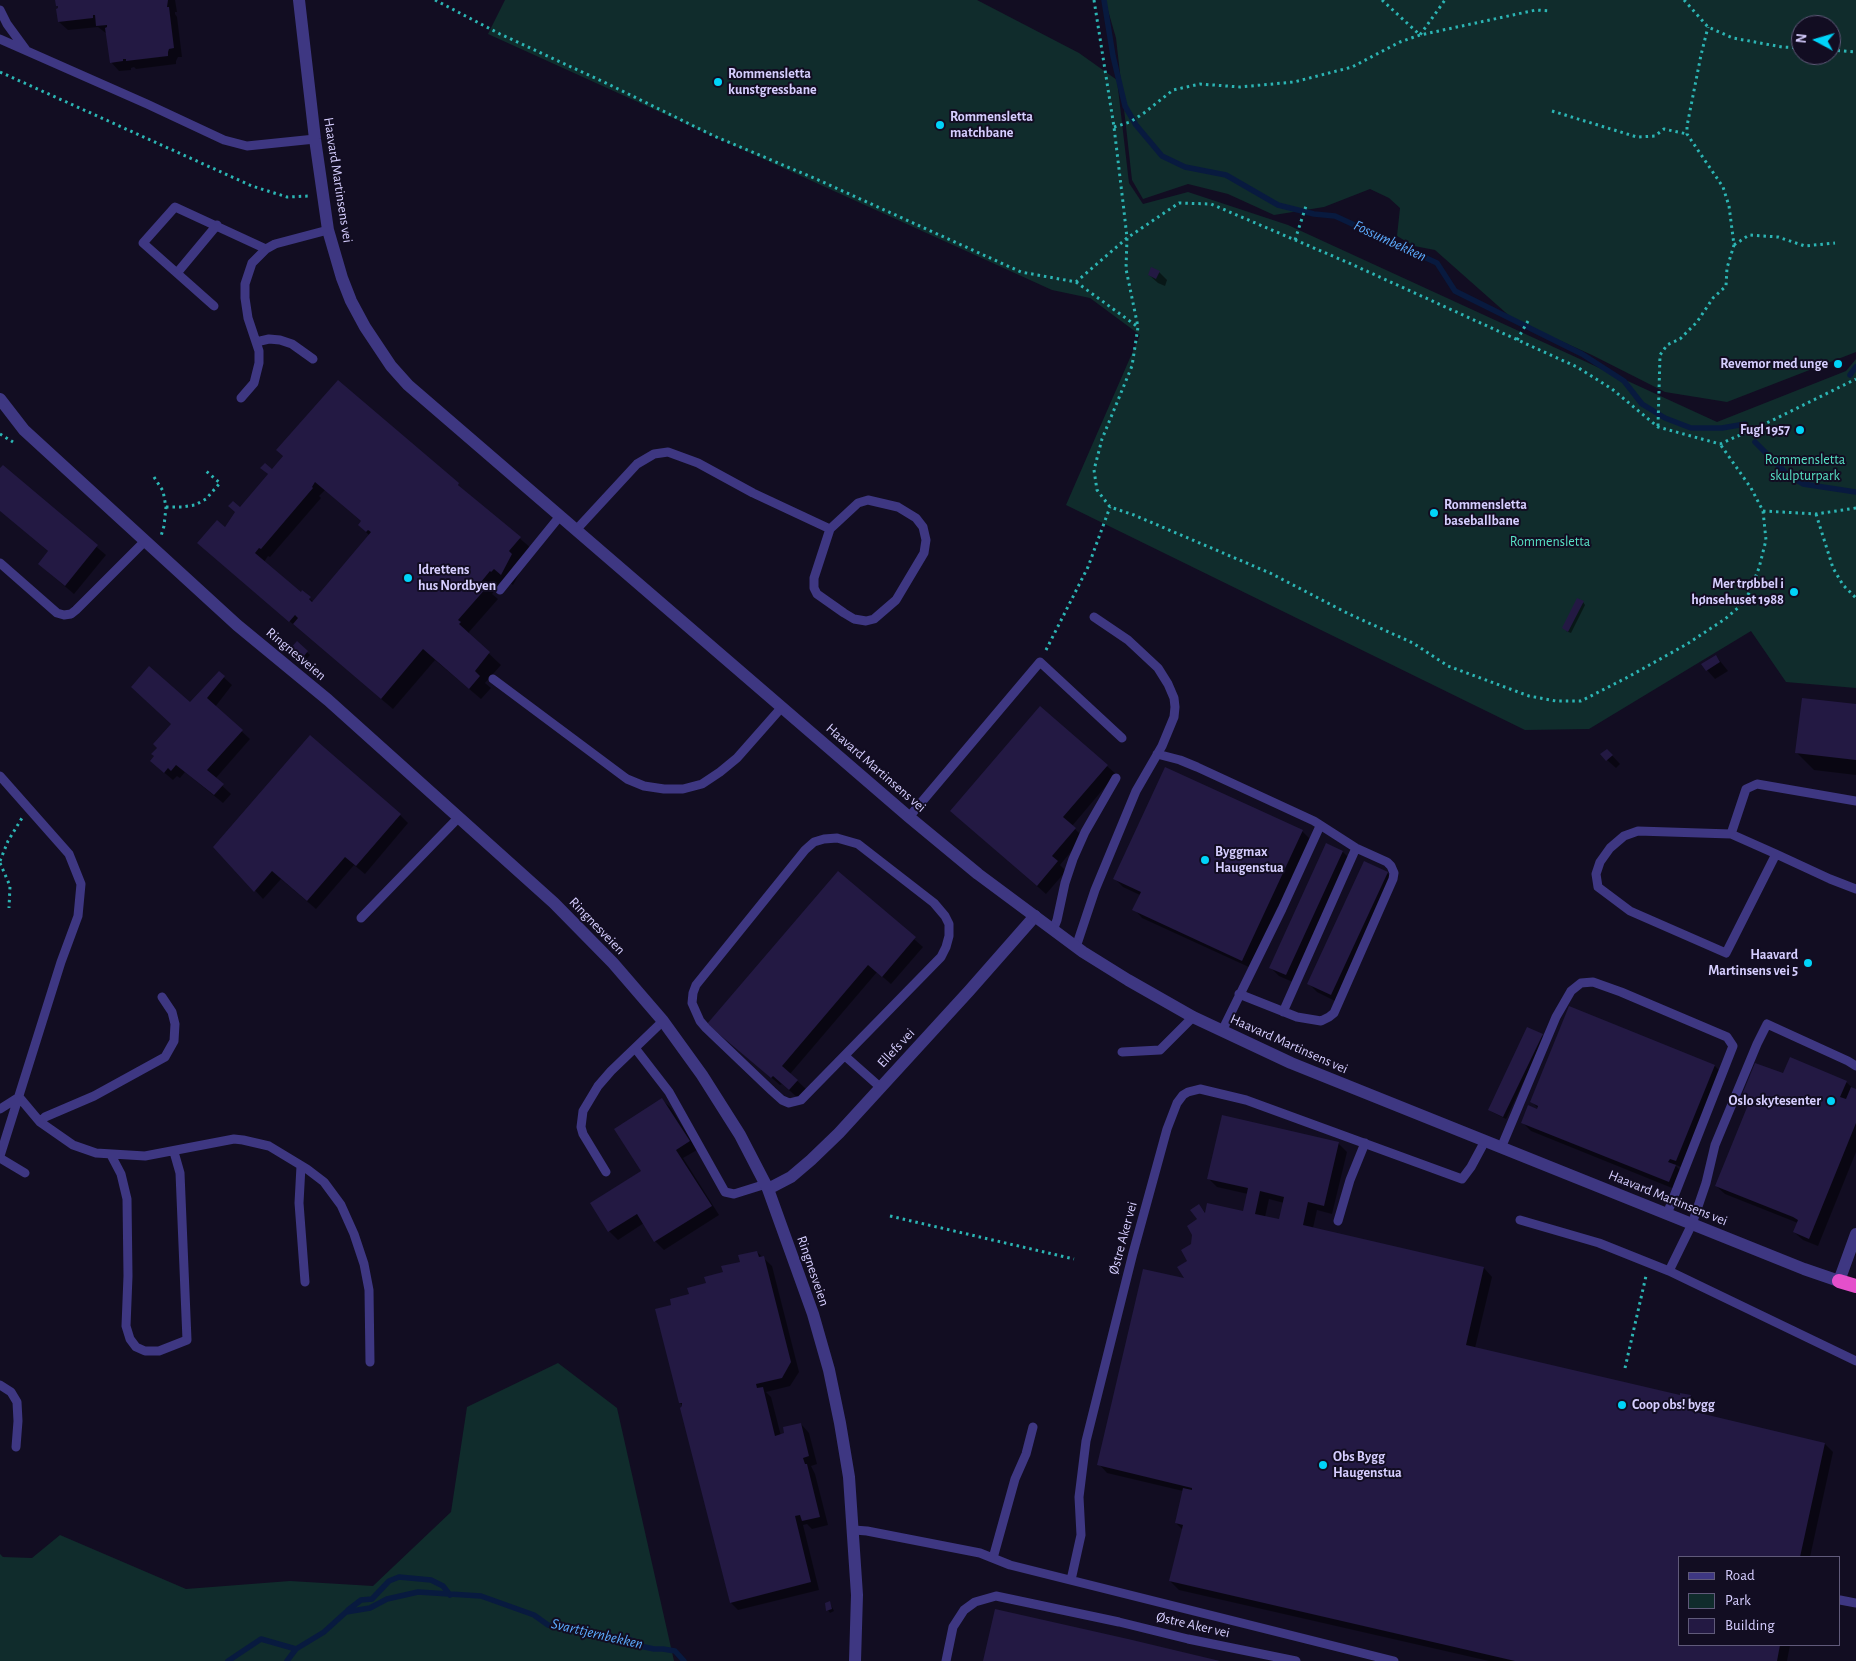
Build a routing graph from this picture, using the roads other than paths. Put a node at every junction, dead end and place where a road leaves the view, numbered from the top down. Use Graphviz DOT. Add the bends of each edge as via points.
graph roads {
  1 [pos="299,0"];
  2 [pos="0,10"];
  3 [pos="0,39"];
  4 [pos="26,50"];
  5 [pos="315,139"];
  6 [pos="216,226"];
  7 [pos="328,230"];
  8 [pos="266,249"];
  9 [pos="177,273"];
  10 [pos="214,306"];
  11 [pos="256,342"];
  12 [pos="314,359"];
  13 [pos="242,398"];
  14 [pos="0,399"];
  15 [pos="560,516"];
  16 [pos="830,529"];
  17 [pos="576,530"];
  18 [pos="145,541"];
  19 [pos="0,563"];
  20 [pos="500,590"];
  21 [pos="1094,617"];
  22 [pos="493,679"];
  23 [pos="782,708"];
  24 [pos="1122,738"];
  25 [pos="1157,754"];
  26 [pos="0,776"];
  27 [pos="1116,778"];
  28 [pos="1856,801"];
  29 [pos="459,817"];
  30 [pos="909,817"];
  31 [pos="1320,826"];
  32 [pos="1731,834"];
  33 [pos="1356,848"];
  34 [pos="1776,854"];
  35 [pos="1856,889"];
  36 [pos="1035,916"];
  37 [pos="361,918"];
  38 [pos="1053,930"];
  39 [pos="1076,947"];
  40 [pos="1239,994"];
  41 [pos="162,997"];
  42 [pos="1283,1012"];
  43 [pos="1193,1017"];
  44 [pos="663,1020"];
  45 [pos="1222,1031"];
  46 [pos="634,1048"];
  47 [pos="1122,1052"];
  48 [pos="845,1056"];
  49 [pos="1856,1066"];
  50 [pos="880,1088"];
  51 [pos="20,1098"];
  52 [pos="0,1109"];
  53 [pos="40,1122"];
  54 [pos="1485,1142"];
  55 [pos="1364,1143"];
  56 [pos="1501,1148"];
  57 [pos="174,1152"];
  58 [pos="112,1155"];
  59 [pos="0,1157"];
  60 [pos="301,1166"];
  61 [pos="606,1172"];
  62 [pos="25,1173"];
  63 [pos="767,1186"];
  64 [pos="1667,1214"];
  65 [pos="1520,1220"];
  66 [pos="1338,1221"];
  67 [pos="1692,1224"];
  68 [pos="1856,1234"];
  69 [pos="1669,1271"];
  70 [pos="1839,1281"];
  71 [pos="305,1282"];
  72 [pos="1856,1286"];
  73 [pos="1856,1361"];
  74 [pos="370,1362"];
  75 [pos="0,1385"];
  76 [pos="1033,1427"];
  77 [pos="16,1447"];
  78 [pos="854,1530"];
  79 [pos="993,1558"];
  80 [pos="1071,1580"];
  81 [pos="1841,1600"];
  82 [pos="1856,1603"];
  83 [pos="855,1661"];
  84 [pos="946,1661"];
  85 [pos="1296,1661"];
  86 [pos="1394,1661"];
  1 -- 5 [label="street, Haavard Martinsens vei"];
  2 -- 4 [label="lane"];
  3 -- 4 [label="lane"];
  4 -- 5 [label="lane" via="224,140 247,146"];
  5 -- 7 [label="street, Haavard Martinsens vei"];
  6 -- 8 [label="lane"];
  6 -- 9 [label="lane"];
  6 -- 9 [label="lane" via="175,207 143,243"];
  7 -- 8 [label="lane"];
  7 -- 15 [label="street, Haavard Martinsens vei" via="351,301 391,366 408,385"];
  8 -- 11 [label="lane" via="252,263 245,284 248,318"];
  9 -- 10 [label="lane"];
  11 -- 12 [label="lane" via="280,340"];
  11 -- 13 [label="lane" via="259,357 257,374"];
  14 -- 18 [label="street, Ringnesveien" via="24,430"];
  15 -- 17 [label="street, Haavard Martinsens vei"];
  15 -- 20 [label="lane"];
  16 -- 16 [label="lane" via="858,503 868,500 898,507 916,518 923,527 926,540 924,554 896,600 874,619 854,619 817,594 814,588 814,578"];
  16 -- 17 [label="lane" via="698,463 668,452 654,454 637,464"];
  17 -- 23 [label="street, Haavard Martinsens vei"];
  18 -- 19 [label="lane" via="71,614 57,613"];
  18 -- 29 [label="street, Ringnesveien"];
  21 -- 25 [label="lane" via="1145,654 1168,684 1174,698 1174,717"];
  22 -- 23 [label="lane" via="627,779 664,789 702,784 720,772"];
  23 -- 30 [label="street, Haavard Martinsens vei"];
  24 -- 30 [label="lane" via="1040,662"];
  25 -- 31 [label="lane" via="1197,767"];
  25 -- 39 [label="lane" via="1136,791 1095,890"];
  26 -- 51 [label="lane" via="69,854 81,884 78,916"];
  27 -- 38 [label="lane" via="1072,860"];
  28 -- 32 [label="lane" via="1757,784 1746,789"];
  29 -- 37 [label="lane"];
  29 -- 44 [label="street, Ringnesveien" via="554,903"];
  30 -- 36 [label="street, Haavard Martinsens vei"];
  31 -- 33 [label="lane"];
  31 -- 40 [label="lane"];
  32 -- 34 [label="lane"];
  32 -- 34 [label="lane" via="1638,831 1624,836 1600,862 1596,874 1598,887 1630,911 1726,953"];
  33 -- 42 [label="lane"];
  33 -- 42 [label="lane" via="1387,862 1394,879 1334,1013 1321,1021"];
  34 -- 35 [label="lane"];
  36 -- 38 [label="street, Haavard Martinsens vei"];
  36 -- 50 [label="street, Ellefs vei"];
  38 -- 39 [label="street, Haavard Martinsens vei"];
  39 -- 43 [label="street, Haavard Martinsens vei"];
  40 -- 42 [label="lane"];
  40 -- 45 [label="lane"];
  41 -- 53 [label="lane" via="172,1012 175,1024 174,1041 165,1057"];
  43 -- 45 [label="street, Haavard Martinsens vei"];
  43 -- 47 [label="lane" via="1160,1050"];
  44 -- 46 [label="lane"];
  44 -- 63 [label="street, Ringnesveien" via="702,1075"];
  45 -- 54 [label="street, Haavard Martinsens vei" via="1291,1063"];
  46 -- 61 [label="lane" via="598,1086 583,1110 583,1134"];
  46 -- 63 [label="lane" via="669,1092 725,1192 734,1194"];
  48 -- 48 [label="lane" via="801,1100 789,1103 706,1028 692,1003 696,984 805,850 814,842 837,838 858,844 934,903 949,924 946,947 941,957"];
  48 -- 50 [label="lane"];
  49 -- 67 [label="lane" via="1767,1024 1715,1145"];
  50 -- 63 [label="street, Ellefs vei" via="812,1160 792,1177"];
  51 -- 52 [label="lane"];
  51 -- 53 [label="lane"];
  51 -- 59 [label="lane"];
  53 -- 58 [label="lane" via="73,1145"];
  54 -- 55 [label="lane, Østre Aker vei" via="1472,1167 1462,1178"];
  54 -- 56 [label="street, Haavard Martinsens vei"];
  55 -- 66 [label="lane"];
  55 -- 80 [label="lane, Østre Aker vei" via="1246,1100 1200,1090 1188,1092 1177,1103 1132,1253 1086,1441 1079,1497 1081,1535"];
  56 -- 64 [label="street, Haavard Martinsens vei"];
  56 -- 64 [label="lane" via="1556,1017 1571,991 1581,983 1593,982 1621,992 1727,1037 1733,1046"];
  57 -- 58 [label="lane" via="145,1156"];
  57 -- 58 [label="lane" via="180,1173 187,1340 159,1351 136,1347 126,1326 127,1199"];
  57 -- 60 [label="lane" via="243,1140 269,1146"];
  59 -- 62 [label="lane"];
  60 -- 71 [label="lane" via="298,1204"];
  60 -- 74 [label="lane" via="324,1182 341,1206 354,1234 369,1290"];
  63 -- 78 [label="street, Ringnesveien" via="813,1314 828,1370 849,1477"];
  64 -- 67 [label="street, Haavard Martinsens vei"];
  65 -- 69 [label="lane" via="1599,1243"];
  67 -- 69 [label="lane"];
  67 -- 70 [label="street, Haavard Martinsens vei"];
  68 -- 70 [label="street"];
  69 -- 73 [label="lane"];
  70 -- 72 [label="highway"];
  75 -- 77 [label="lane" via="11,1392 17,1402"];
  76 -- 79 [label="lane"];
  78 -- 79 [label="lane, Østre Aker vei"];
  78 -- 83 [label="street, Ringnesveien" via="857,1595"];
  79 -- 80 [label="lane, Østre Aker vei"];
  80 -- 86 [label="lane, Østre Aker vei"];
  81 -- 82 [label="lane"];
  84 -- 85 [label="lane, Østre Aker vei" via="953,1627 964,1610 975,1602 996,1596"];
}
